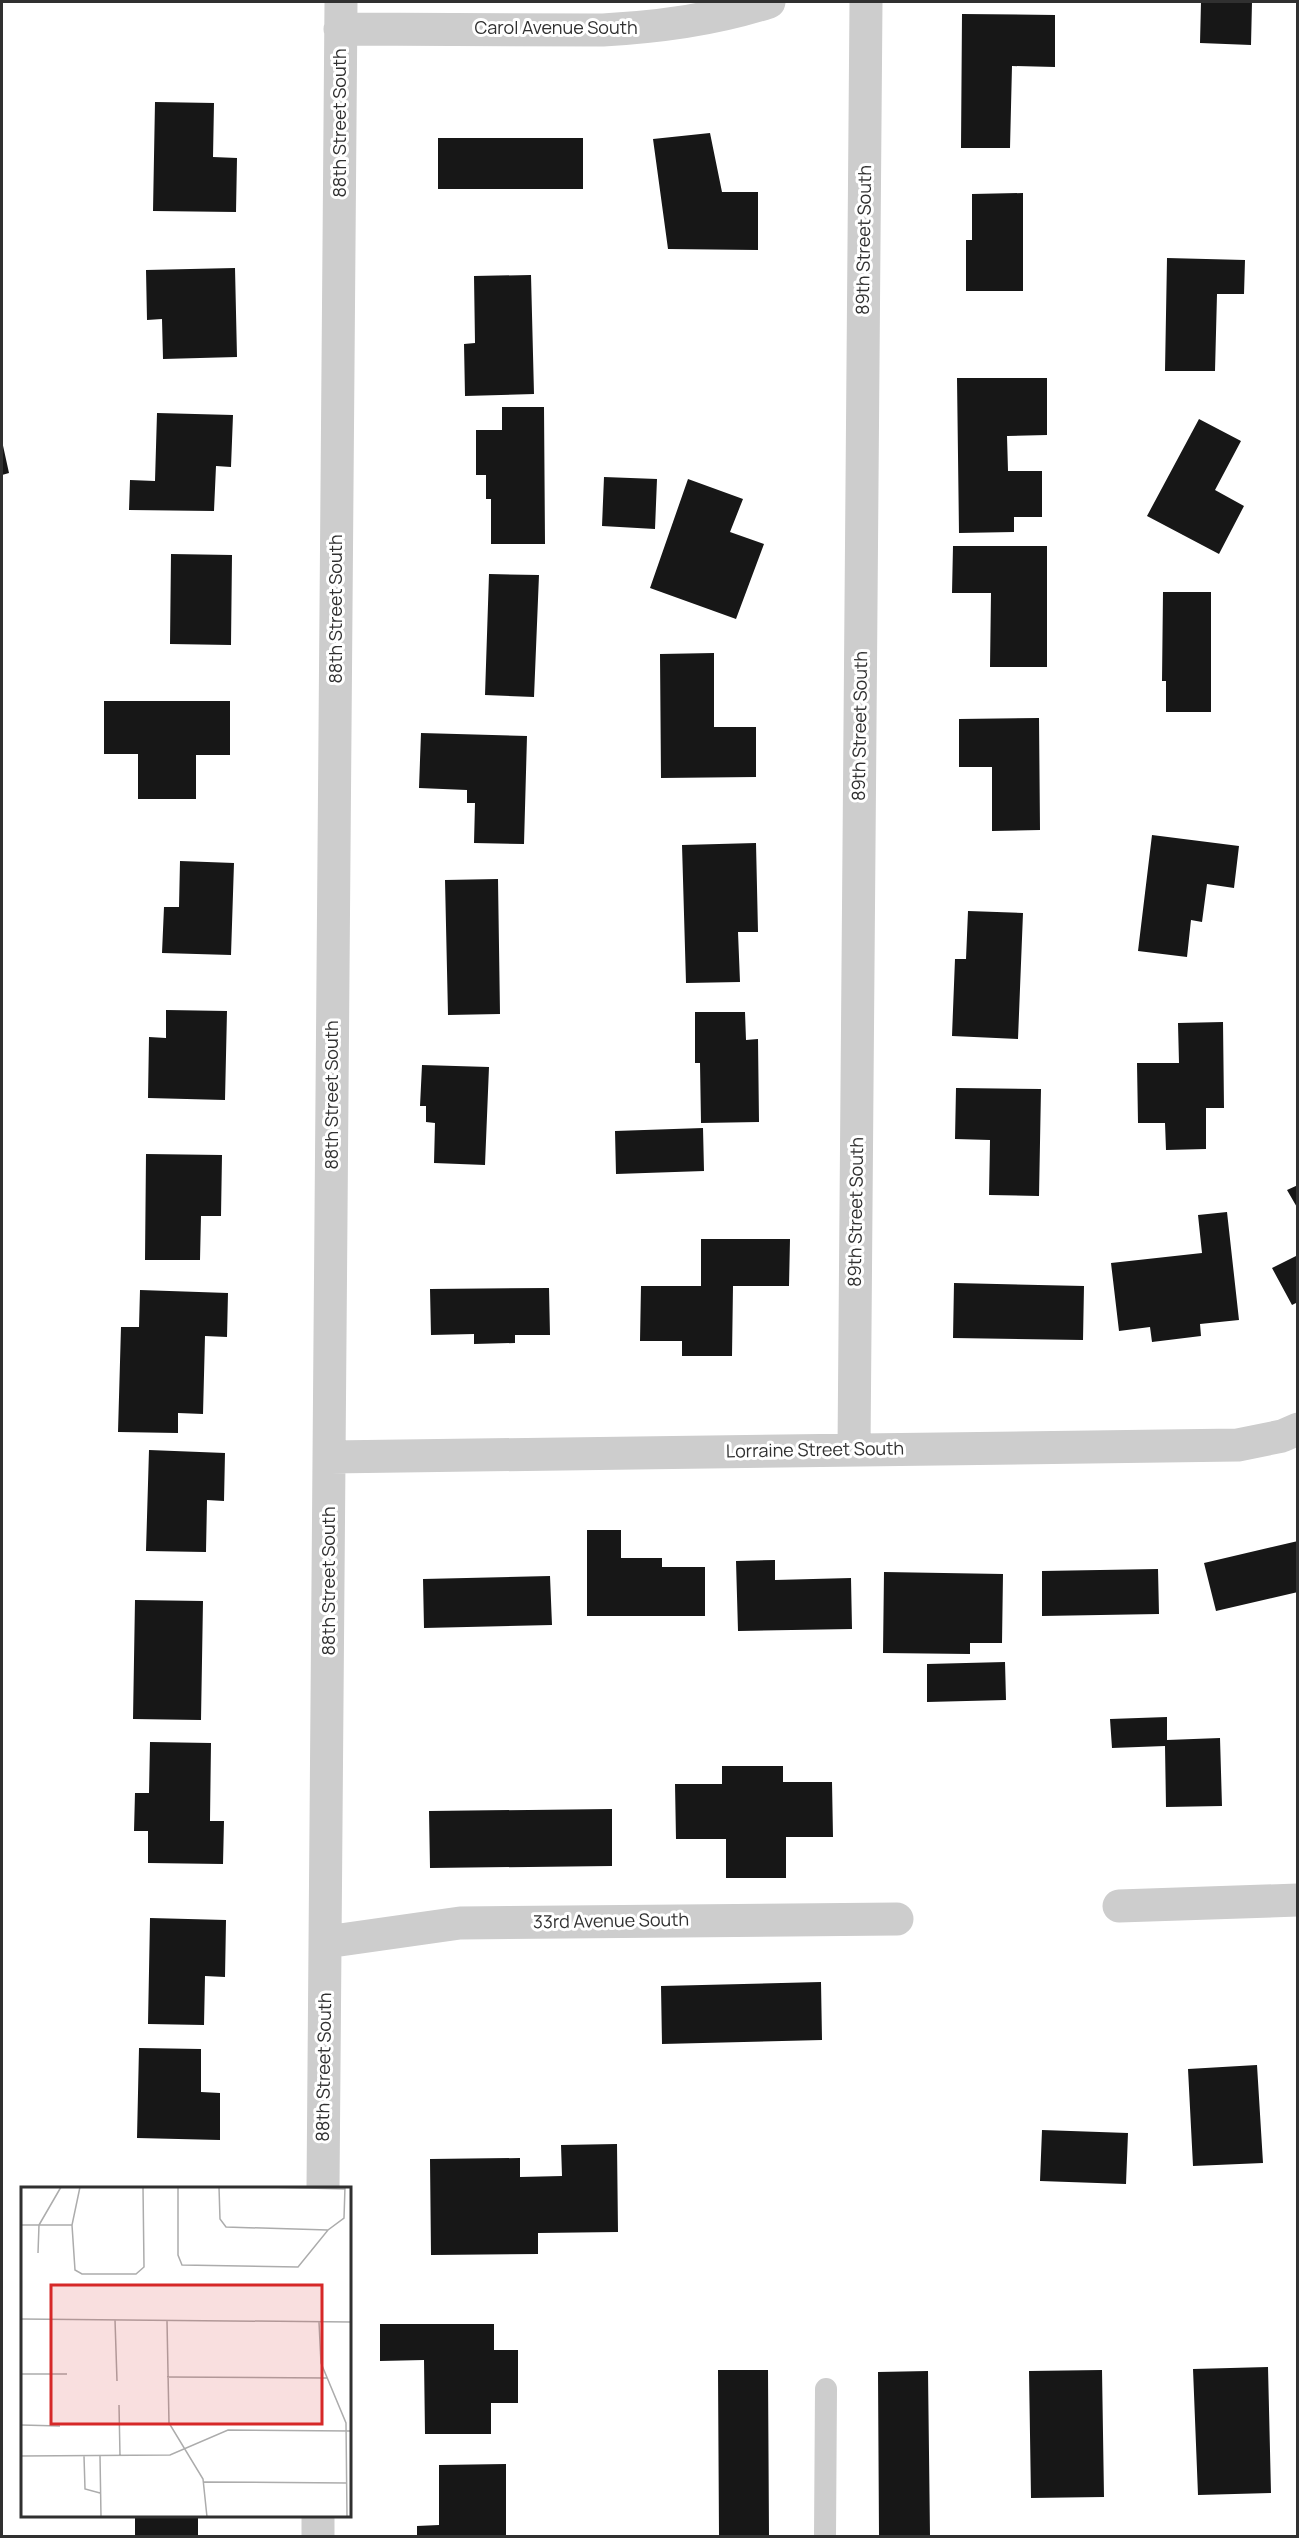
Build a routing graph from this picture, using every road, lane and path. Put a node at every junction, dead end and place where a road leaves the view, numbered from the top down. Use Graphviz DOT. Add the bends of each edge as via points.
graph roads {
  1 [pos="769,2"];
  2 [pos="866,2"];
  3 [pos="341,15"];
  4 [pos="1298,1429"];
  5 [pos="854,1450"];
  6 [pos="330,1457"];
  7 [pos="1298,1900"];
  8 [pos="1119,1906"];
  9 [pos="897,1919"];
  10 [pos="326,1942"];
  11 [pos="322,2187"];
  12 [pos="826,2389"];
  13 [pos="318,2517"];
  14 [pos="318,2536"];
  15 [pos="825,2536"];
  1 -- 3 [label="street, Carol Avenue South" via="716,17 644,28"];
  2 -- 5 [label="street, 89th Street South"];
  3 -- 6 [label="street, 88th Street South"];
  4 -- 5 [label="street, Lorraine Street South" via="1238,1445"];
  5 -- 6 [label="street, Lorraine Street South"];
  6 -- 10 [label="street, 88th Street South"];
  7 -- 8 [label="street"];
  9 -- 10 [label="street, 33rd Avenue South" via="460,1923"];
  10 -- 11 [label="street, 88th Street South"];
  12 -- 15 [label="lane"];
  13 -- 14 [label="street"];
}
